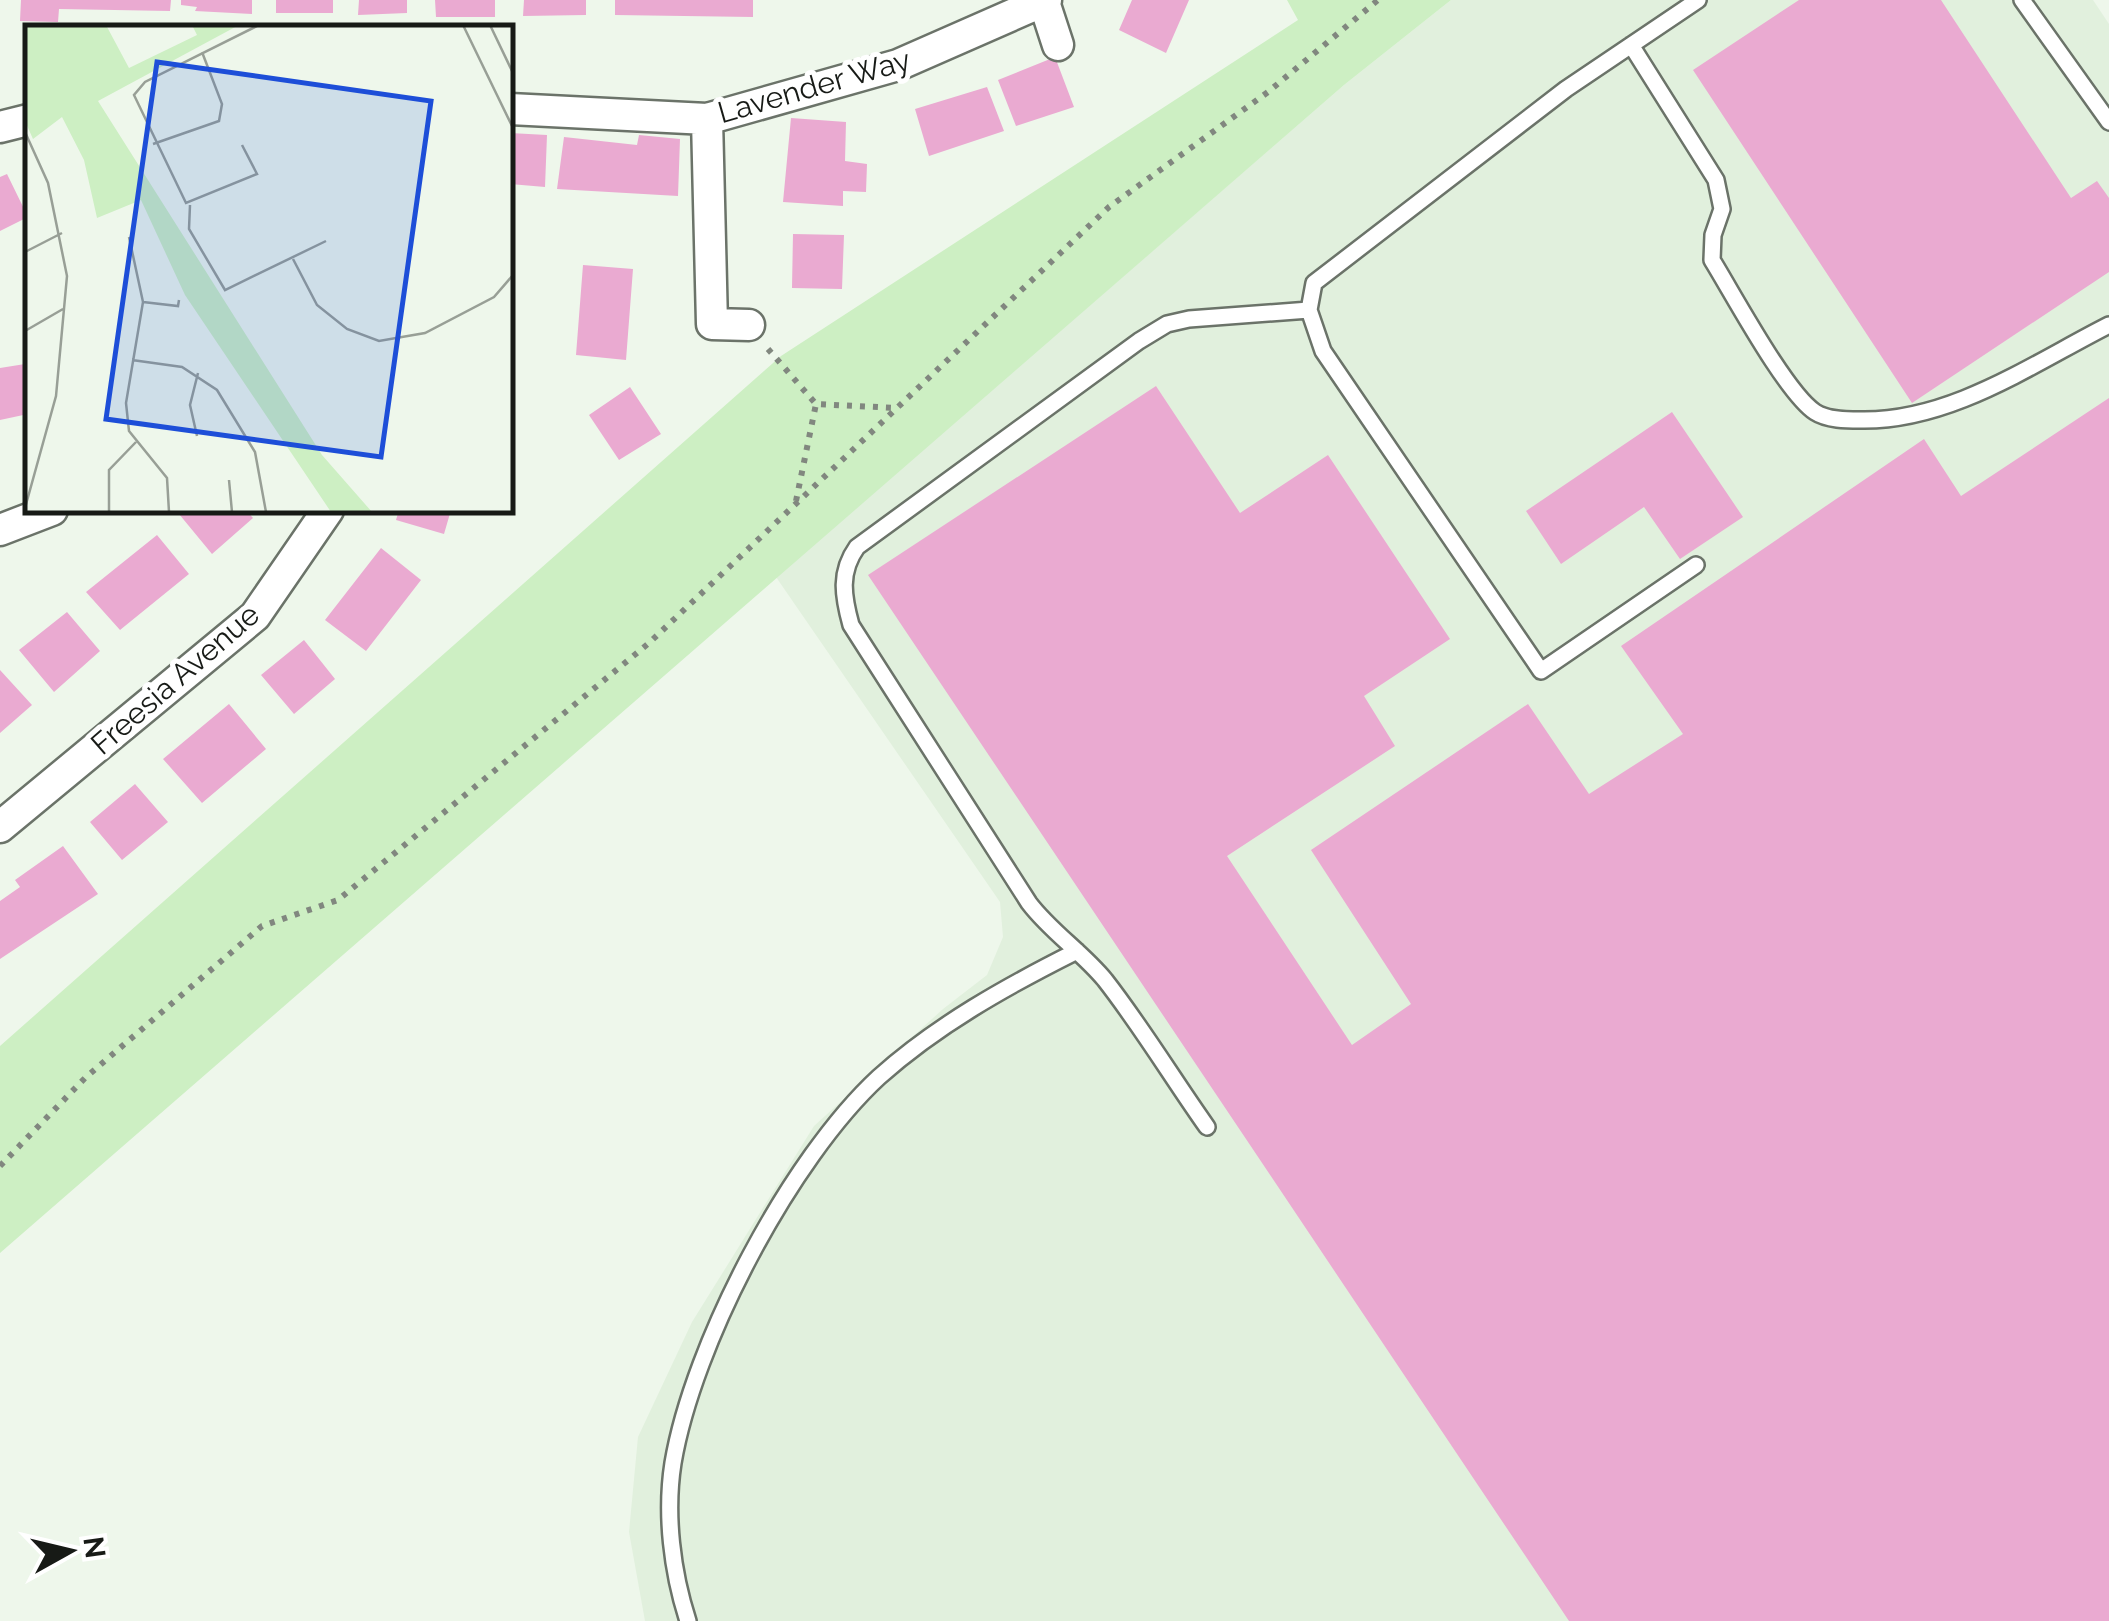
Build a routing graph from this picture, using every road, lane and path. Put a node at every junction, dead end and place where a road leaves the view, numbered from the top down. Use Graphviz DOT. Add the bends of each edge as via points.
graph roads {
  1 [pos="1378,0"];
  2 [pos="1698,0"];
  3 [pos="2022,0"];
  4 [pos="1045,1"];
  5 [pos="1058,45"];
  6 [pos="1632,45"];
  7 [pos="512,109"];
  8 [pos="708,119"];
  9 [pos="25,121"];
  10 [pos="2109,122"];
  11 [pos="0,127"];
  12 [pos="1309,310"];
  13 [pos="748,325"];
  14 [pos="2109,325"];
  15 [pos="816,404"];
  16 [pos="897,408"];
  17 [pos="795,504"];
  18 [pos="47,512"];
  19 [pos="327,512"];
  20 [pos="0,530"];
  21 [pos="1696,564"];
  22 [pos="0,828"];
  23 [pos="1077,951"];
  24 [pos="1206,1127"];
  25 [pos="0,1166"];
  26 [pos="688,1621"];
  1 -- 16 [label="path" via="1268,92 1109,207"];
  2 -- 6 [label="lane"];
  3 -- 10 [label="lane"];
  4 -- 5 [label="street"];
  4 -- 8 [label="street, Lavender Way" via="898,65"];
  6 -- 12 [label="lane" via="1314,283"];
  6 -- 14 [label="lane" via="1716,180 1722,209 1712,260 1794,390 1817,413 1862,420 1919,415"];
  7 -- 8 [label="street, Lavender Way"];
  8 -- 13 [label="street" via="712,324"];
  9 -- 11 [label="street"];
  12 -- 21 [label="lane" via="1323,351 1541,671"];
  12 -- 23 [label="lane" via="1167,324 857,546 846,561 844,600 851,625 1029,903"];
  13 -- 15 [label="path"];
  15 -- 16 [label="path"];
  15 -- 17 [label="path"];
  16 -- 17 [label="path"];
  17 -- 25 [label="path" via="649,643 338,900 262,926 85,1078"];
  18 -- 20 [label="street"];
  19 -- 22 [label="street, Freesia Avenue" via="255,616"];
  23 -- 24 [label="lane"];
  23 -- 26 [label="lane" via="921,1041 832,1128 782,1201 717,1322 673,1464 674,1563"];
}
